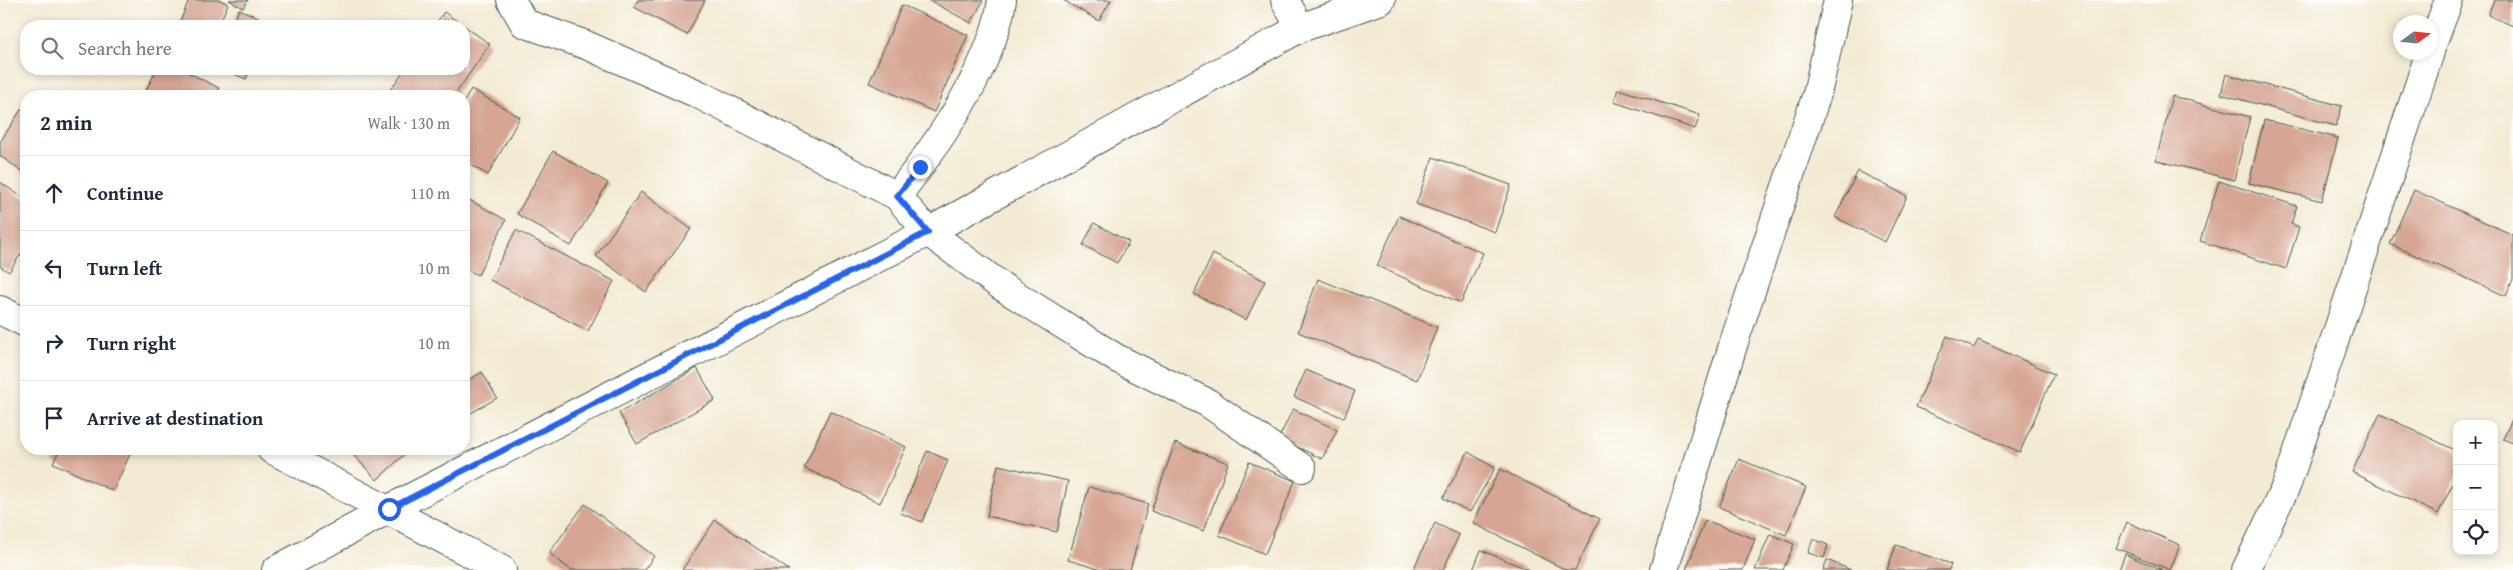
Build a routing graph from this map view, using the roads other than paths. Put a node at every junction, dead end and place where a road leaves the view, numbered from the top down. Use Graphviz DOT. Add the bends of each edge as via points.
graph roads {
  1 [pos="511,0"];
  2 [pos="1002,0"];
  3 [pos="1285,0"];
  4 [pos="1381,0"];
  5 [pos="1838,0"];
  6 [pos="2449,0"];
  7 [pos="1300,28"];
  8 [pos="2438,30"];
  9 [pos="2427,60"];
  10 [pos="897,196"];
  11 [pos="928,232"];
  12 [pos="0,310"];
  13 [pos="20,321"];
  14 [pos="283,455"];
  15 [pos="1302,468"];
  16 [pos="389,509"];
  17 [pos="276,570"];
  18 [pos="502,570"];
  19 [pos="1664,570"];
  20 [pos="2246,570"];
  1 -- 10 [label="street" via="524,23 586,45 698,94"];
  2 -- 10 [label="street" via="999,19 975,75 944,131"];
  3 -- 7 [label="street"];
  4 -- 7 [label="street"];
  5 -- 19 [label="street" via="1817,94 1734,342"];
  6 -- 8 [label="street"];
  7 -- 11 [label="street"];
  9 -- 20 [label="street" via="2287,484"];
  10 -- 11 [label="street"];
  11 -- 15 [label="street" via="1001,286 1116,358 1208,402"];
  11 -- 16 [label="street"];
  12 -- 13 [label="street"];
  14 -- 16 [label="street"];
  16 -- 17 [label="street"];
  16 -- 18 [label="street"];
}
